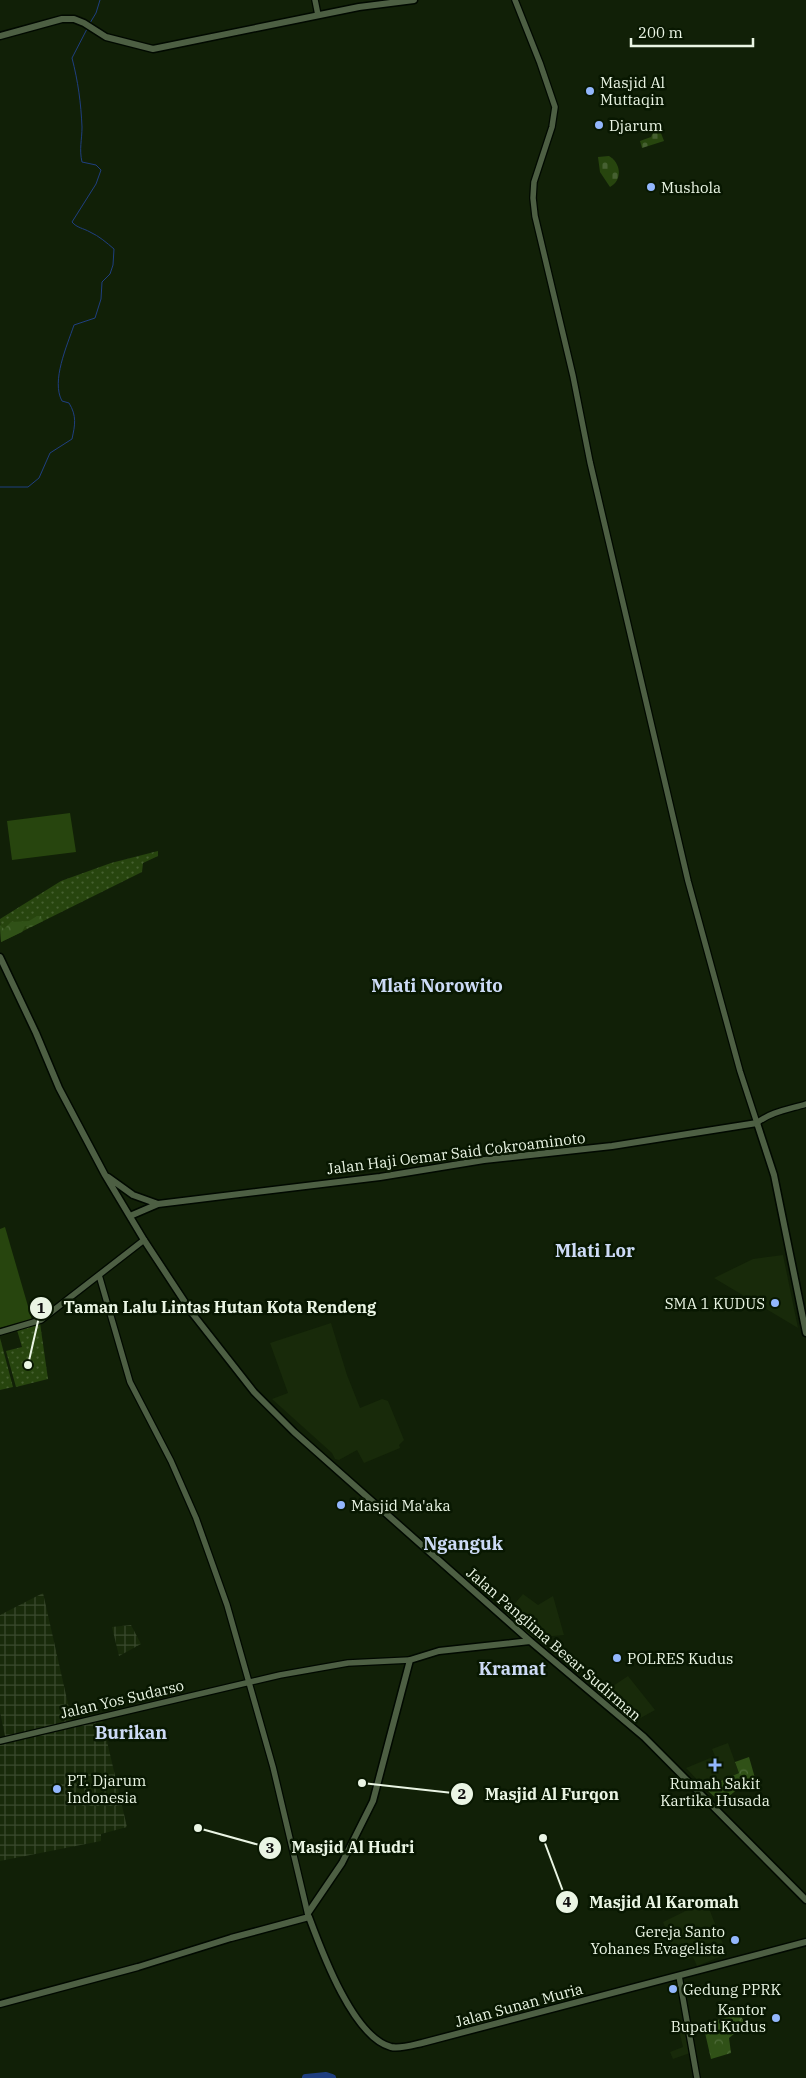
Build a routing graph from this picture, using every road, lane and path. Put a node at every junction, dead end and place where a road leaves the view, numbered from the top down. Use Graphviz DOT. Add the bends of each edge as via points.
graph roads {
  1 [pos="315,0"];
  2 [pos="414,0"];
  3 [pos="515,0"];
  4 [pos="318,15"];
  5 [pos="0,36"];
  6 [pos="0,957"];
  7 [pos="806,1104"];
  8 [pos="754,1123"];
  9 [pos="105,1175"];
  10 [pos="158,1204"];
  11 [pos="130,1216"];
  12 [pos="144,1240"];
  13 [pos="99,1275"];
  14 [pos="0,1332"];
  15 [pos="806,1332"];
  16 [pos="530,1641"];
  17 [pos="410,1660"];
  18 [pos="249,1681"];
  19 [pos="0,1741"];
  20 [pos="806,1900"];
  21 [pos="308,1915"];
  22 [pos="806,1942"];
  23 [pos="680,1976"];
  24 [pos="0,2004"];
  25 [pos="696,2078"];
  1 -- 4 [label="street"];
  2 -- 4 [label="main road"];
  3 -- 8 [label="street" via="555,107 552,127 534,182 533,198 540,238 688,881"];
  4 -- 5 [label="main road" via="153,49 119,42 74,19 62,19"];
  6 -- 9 [label="main road, Jalan Panglima Besar Sudirman" via="63,1095"];
  7 -- 8 [label="street"];
  8 -- 10 [label="main road, Jalan Haji Oemar Said Cokroaminoto" via="612,1146"];
  8 -- 15 [label="main road" via="774,1175"];
  9 -- 10 [label="main road" via="133,1195"];
  9 -- 11 [label="main road, Jalan Panglima Besar Sudirman"];
  10 -- 11 [label="main road"];
  11 -- 12 [label="main road, Jalan Panglima Besar Sudirman"];
  12 -- 13 [label="street"];
  12 -- 16 [label="main road, Jalan Panglima Besar Sudirman" via="192,1313 265,1405"];
  13 -- 14 [label="street" via="41,1320"];
  13 -- 18 [label="street" via="130,1382 171,1460 196,1518 227,1605"];
  16 -- 17 [label="main road" via="439,1651"];
  16 -- 20 [label="main road, Jalan Panglima Besar Sudirman" via="644,1737"];
  17 -- 18 [label="street, Jalan Yos Sudarso" via="322,1666"];
  17 -- 21 [label="main road" via="373,1800 342,1863"];
  18 -- 19 [label="street, Jalan Yos Sudarso"];
  18 -- 21 [label="street"];
  21 -- 23 [label="main road, Jalan Sunan Muria" via="348,2006 368,2034 390,2047 422,2043"];
  21 -- 24 [label="main road" via="138,1967"];
  22 -- 23 [label="main road, Jalan Sunan Muria"];
  23 -- 25 [label="street"];
}
